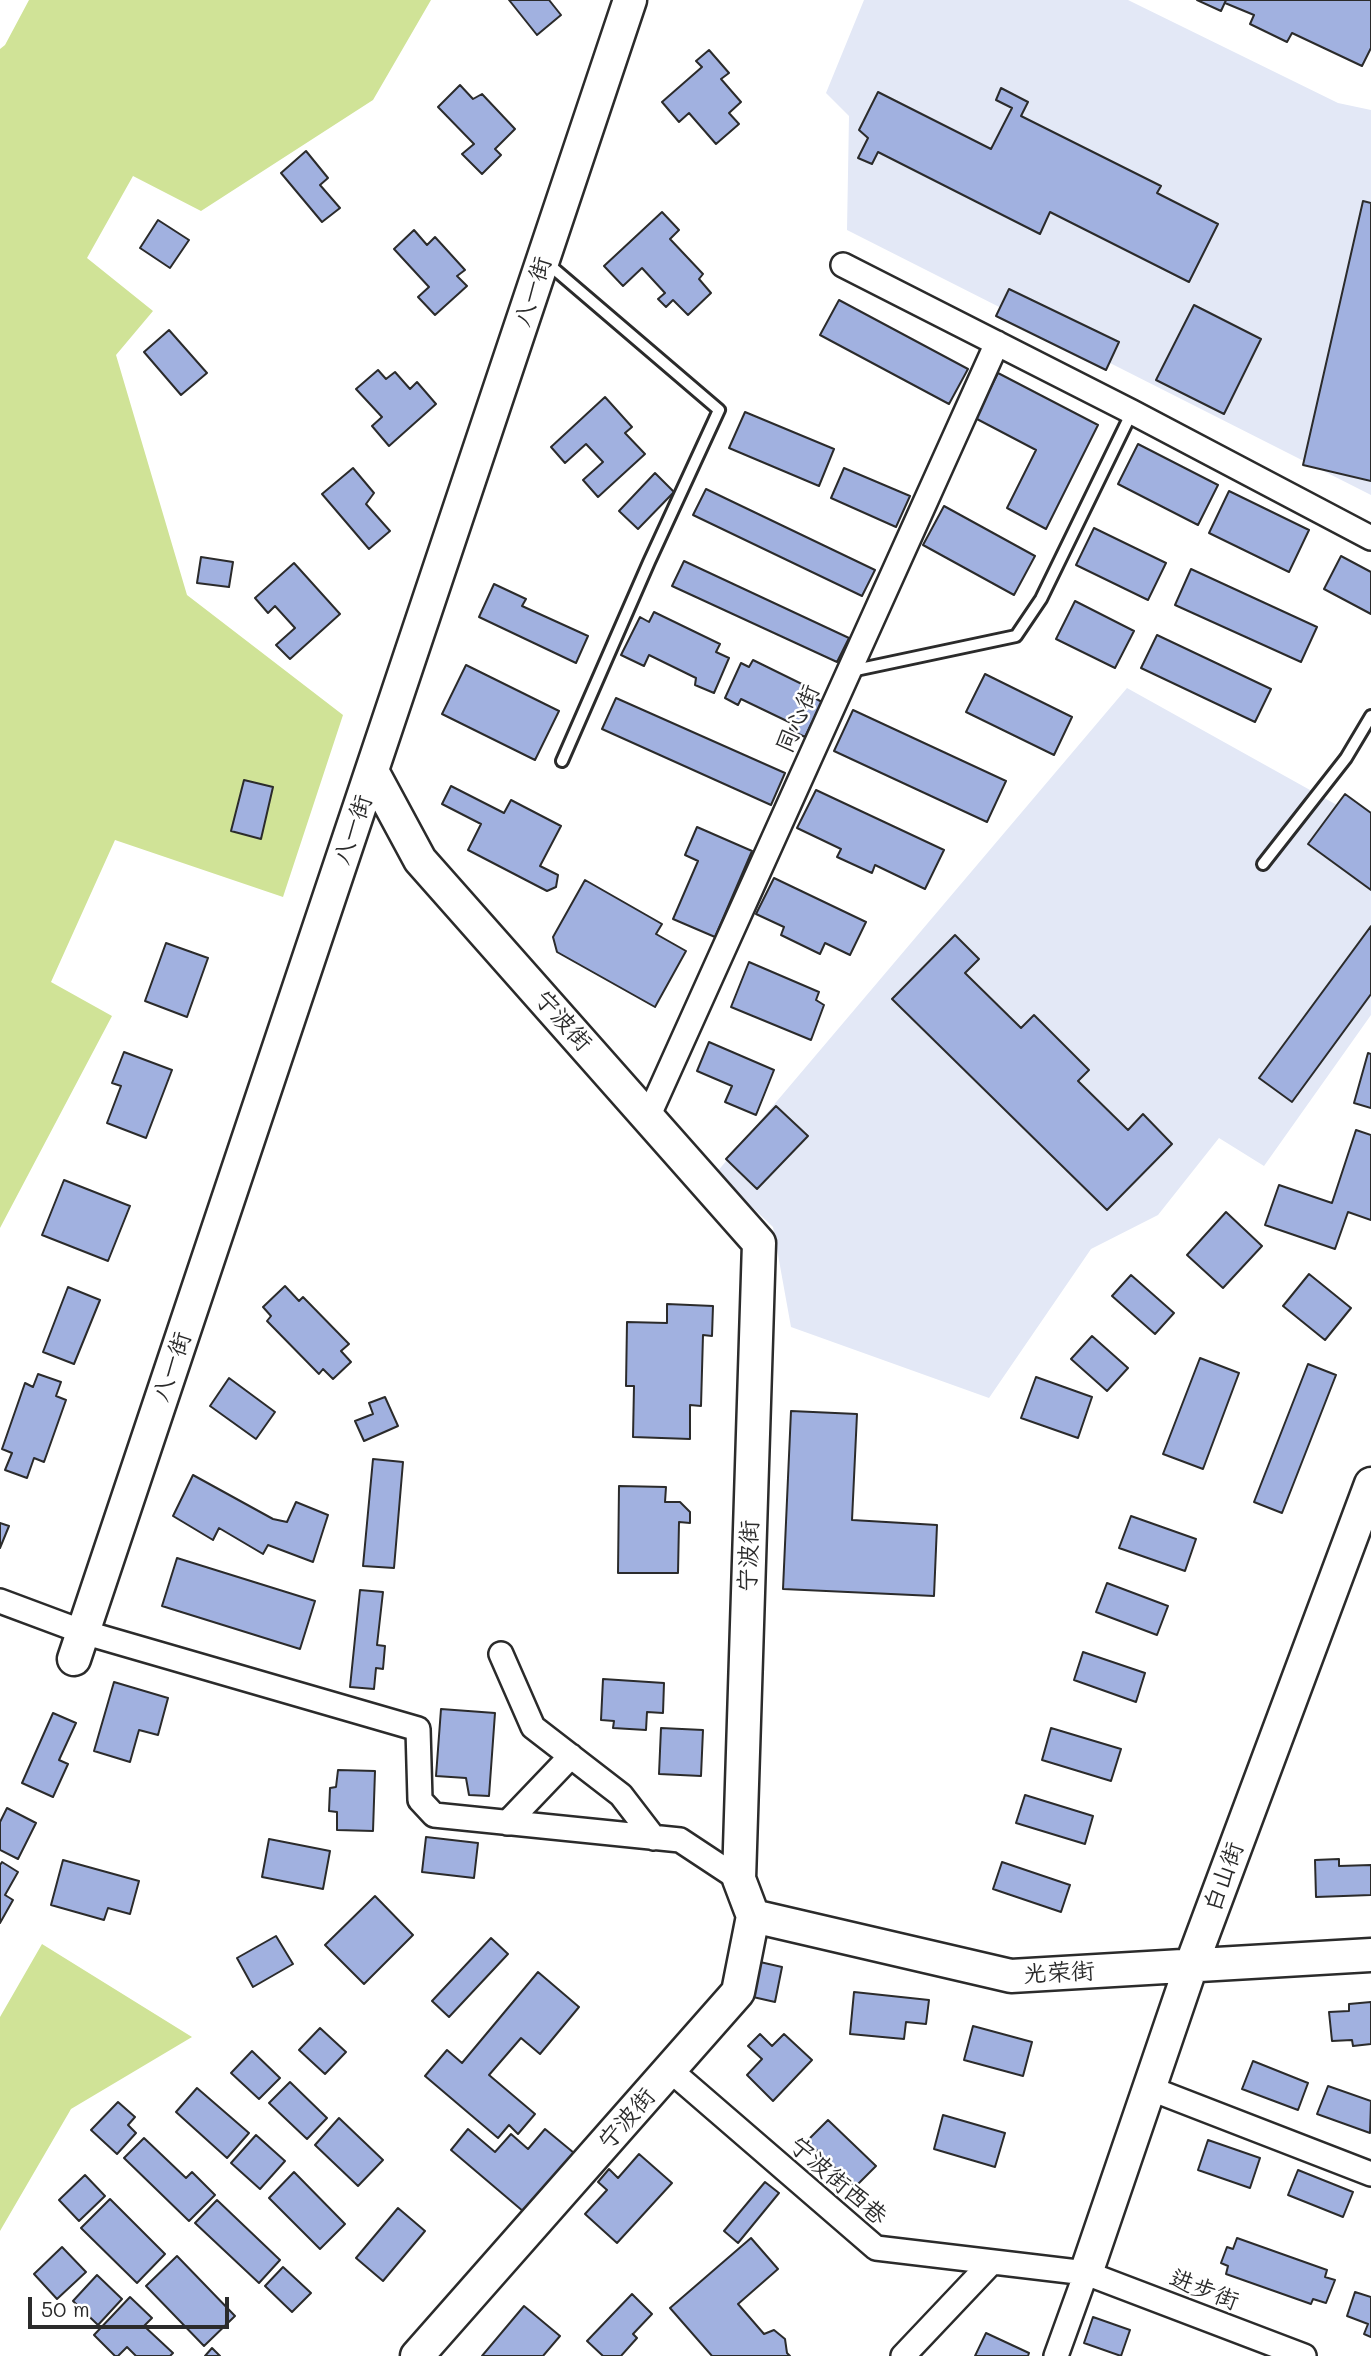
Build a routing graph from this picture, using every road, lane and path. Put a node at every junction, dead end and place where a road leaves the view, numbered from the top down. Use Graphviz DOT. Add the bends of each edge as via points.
graph roads {
  1 [pos="630,0"];
  2 [pos="544,260"];
  3 [pos="844,265"];
  4 [pos="997,343"];
  5 [pos="1132,412"];
  6 [pos="1371,538"];
  7 [pos="849,671"];
  8 [pos="1371,716"];
  9 [pos="562,761"];
  10 [pos="372,771"];
  11 [pos="1263,864"];
  12 [pos="648,1117"];
  13 [pos="1371,1484"];
  14 [pos="0,1601"];
  15 [pos="78,1645"];
  16 [pos="501,1654"];
  17 [pos="571,1756"];
  18 [pos="506,1822"];
  19 [pos="654,1838"];
  20 [pos="739,1879"];
  21 [pos="753,1916"];
  22 [pos="1371,1955"];
  23 [pos="1191,1966"];
  24 [pos="670,2070"];
  25 [pos="1149,2088"];
  26 [pos="1371,2174"];
  27 [pos="991,2263"];
  28 [pos="1086,2273"];
  29 [pos="417,2356"];
  30 [pos="903,2356"];
  31 [pos="1056,2356"];
  32 [pos="1304,2356"];
  1 -- 2 [label="street, 八一街"];
  2 -- 9 [label="lane" via="719,410"];
  2 -- 10 [label="street, 八一街"];
  3 -- 4 [label="street"];
  4 -- 5 [label="street"];
  4 -- 7 [label="street, 同心街"];
  5 -- 6 [label="street"];
  5 -- 7 [label="lane" via="1041,599 1016,636"];
  7 -- 12 [label="street, 同心街"];
  8 -- 11 [label="lane" via="1346,758"];
  10 -- 12 [label="street, 宁波街" via="420,860"];
  10 -- 15 [label="street, 八一街"];
  12 -- 20 [label="street, 宁波街" via="759,1243"];
  13 -- 23 [label="street, 白山街"];
  14 -- 15 [label="street"];
  15 -- 18 [label="street" via="418,1728 419,1800 434,1815"];
  16 -- 17 [label="street" via="533,1727"];
  17 -- 18 [label="street"];
  17 -- 19 [label="street" via="621,1795"];
  18 -- 19 [label="street"];
  19 -- 20 [label="street" via="680,1840"];
  20 -- 21 [label="street, 宁波街"];
  21 -- 23 [label="street, 光荣街" via="1011,1976"];
  21 -- 24 [label="street, 宁波街" via="738,1992"];
  22 -- 23 [label="street, 光荣街"];
  23 -- 25 [label="street, 白山街"];
  24 -- 27 [label="street, 宁波街西巷" via="876,2248"];
  24 -- 29 [label="street, 宁波街"];
  25 -- 26 [label="street"];
  25 -- 28 [label="street, 白山街"];
  27 -- 28 [label="street, 宁波街西巷"];
  27 -- 30 [label="street"];
  28 -- 31 [label="street"];
  28 -- 32 [label="street, 进步街"];
}
